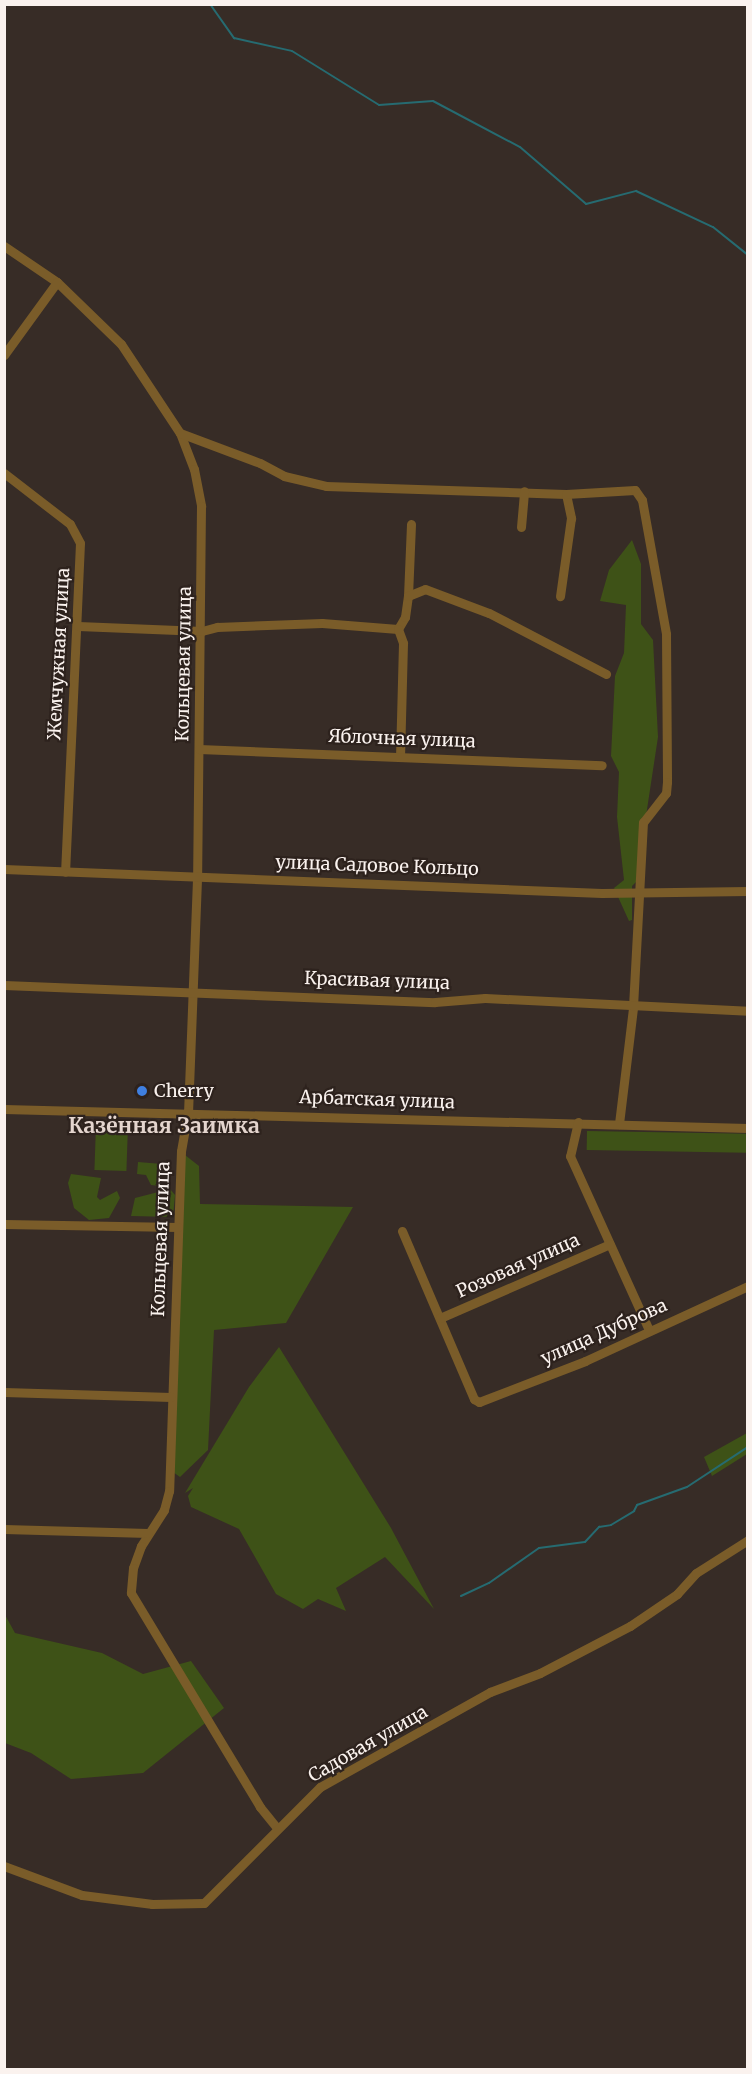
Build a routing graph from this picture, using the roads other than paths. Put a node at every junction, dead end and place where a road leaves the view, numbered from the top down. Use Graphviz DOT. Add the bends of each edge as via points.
graph roads {
  1 [pos="4,246"];
  2 [pos="57,282"];
  3 [pos="4,355"];
  4 [pos="180,434"];
  5 [pos="4,472"];
  6 [pos="524,491"];
  7 [pos="566,494"];
  8 [pos="411,524"];
  9 [pos="521,527"];
  10 [pos="408,596"];
  11 [pos="560,596"];
  12 [pos="78,626"];
  13 [pos="398,629"];
  14 [pos="202,631"];
  15 [pos="606,674"];
  16 [pos="199,749"];
  17 [pos="400,754"];
  18 [pos="602,765"];
  19 [pos="4,869"];
  20 [pos="65,872"];
  21 [pos="197,879"];
  22 [pos="747,891"];
  23 [pos="638,893"];
  24 [pos="4,985"];
  25 [pos="191,992"];
  26 [pos="633,1008"];
  27 [pos="747,1011"];
  28 [pos="4,1109"];
  29 [pos="188,1111"];
  30 [pos="578,1122"];
  31 [pos="619,1124"];
  32 [pos="747,1128"];
  33 [pos="4,1224"];
  34 [pos="178,1227"];
  35 [pos="402,1232"];
  36 [pos="610,1244"];
  37 [pos="747,1286"];
  38 [pos="440,1318"];
  39 [pos="649,1330"];
  40 [pos="4,1392"];
  41 [pos="171,1397"];
  42 [pos="4,1528"];
  43 [pos="148,1533"];
  44 [pos="747,1540"];
  45 [pos="277,1828"];
  46 [pos="4,1866"];
  1 -- 2 [label="street, Кольцевая улица"];
  2 -- 3 [label="street"];
  2 -- 4 [label="street, Кольцевая улица" via="121,344"];
  4 -- 6 [label="street" via="260,463 284,476 317,484"];
  4 -- 14 [label="street, Кольцевая улица" via="194,469 201,506"];
  5 -- 12 [label="street, Жемчужная улица" via="76,533 80,543"];
  6 -- 7 [label="street"];
  6 -- 9 [label="street"];
  7 -- 11 [label="street" via="570,518"];
  7 -- 23 [label="street" via="634,490 642,500 654,557 666,634 667,782 666,793 642,822"];
  8 -- 10 [label="street"];
  10 -- 13 [label="street" via="405,617"];
  10 -- 15 [label="street" via="425,589 440,593 489,613"];
  12 -- 14 [label="street"];
  12 -- 20 [label="street, Жемчужная улица"];
  13 -- 14 [label="street" via="322,623"];
  13 -- 17 [label="street" via="403,643"];
  14 -- 16 [label="street, Кольцевая улица"];
  16 -- 17 [label="street, Яблочная улица"];
  16 -- 21 [label="street, Кольцевая улица"];
  17 -- 18 [label="street, Яблочная улица"];
  19 -- 20 [label="street, улица Садовое Кольцо"];
  20 -- 21 [label="street, улица Садовое Кольцо"];
  21 -- 23 [label="street, улица Садовое Кольцо" via="312,879"];
  21 -- 25 [label="street, Кольцевая улица"];
  22 -- 23 [label="street, улица Садовое Кольцо"];
  23 -- 26 [label="street"];
  24 -- 25 [label="street, Красивая улица"];
  25 -- 26 [label="street, Красивая улица" via="435,1002 485,998"];
  25 -- 29 [label="street, Кольцевая улица"];
  26 -- 27 [label="street, Красивая улица"];
  26 -- 31 [label="street"];
  28 -- 29 [label="street, Арбатская улица"];
  29 -- 30 [label="street, Арбатская улица"];
  29 -- 34 [label="street, Кольцевая улица" via="181,1151"];
  30 -- 31 [label="street, Арбатская улица"];
  30 -- 36 [label="street" via="570,1156"];
  31 -- 32 [label="street, Арбатская улица"];
  33 -- 34 [label="street"];
  34 -- 41 [label="street, Кольцевая улица"];
  35 -- 38 [label="street"];
  36 -- 38 [label="street, Розовая улица"];
  36 -- 39 [label="street"];
  37 -- 39 [label="street, улица Дуброва"];
  38 -- 39 [label="street, улица Дуброва" via="474,1399 479,1402 585,1361"];
  40 -- 41 [label="street"];
  41 -- 43 [label="street, Кольцевая улица" via="169,1491 164,1510"];
  42 -- 43 [label="street"];
  43 -- 45 [label="street, Кольцевая улица" via="133,1568 131,1593 260,1807"];
  44 -- 45 [label="street, Садовая улица" via="696,1573 677,1594 630,1626 540,1673 490,1692 320,1787"];
  45 -- 46 [label="street, Садовая улица" via="204,1903 152,1904 82,1894"];
}
